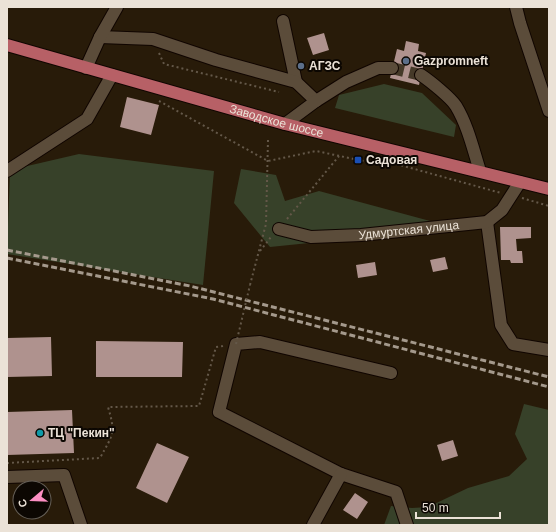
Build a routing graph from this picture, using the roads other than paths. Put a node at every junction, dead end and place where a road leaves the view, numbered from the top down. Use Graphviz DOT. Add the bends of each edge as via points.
graph roads {
  1 [pos="117,7"];
  2 [pos="516,7"];
  3 [pos="283,21"];
  4 [pos="100,37"];
  5 [pos="7,45"];
  6 [pos="86,68"];
  7 [pos="392,68"];
  8 [pos="112,75"];
  9 [pos="421,75"];
  10 [pos="296,82"];
  11 [pos="547,97"];
  12 [pos="316,101"];
  13 [pos="549,111"];
  14 [pos="285,124"];
  15 [pos="7,171"];
  16 [pos="480,171"];
  17 [pos="520,182"];
  18 [pos="549,189"];
  19 [pos="487,222"];
  20 [pos="278,229"];
  21 [pos="549,350"];
  22 [pos="391,373"];
  23 [pos="341,474"];
  24 [pos="7,478"];
  25 [pos="82,525"];
  26 [pos="313,525"];
  27 [pos="407,525"];
  1 -- 4 [label="street"];
  2 -- 11 [label="street"];
  3 -- 10 [label="street"];
  4 -- 6 [label="street"];
  4 -- 10 [label="street" via="153,39"];
  5 -- 6 [label="main road, Заводское шоссе"];
  6 -- 8 [label="main road, Заводское шоссе"];
  7 -- 12 [label="street" via="378,68 346,82"];
  8 -- 14 [label="main road, Заводское шоссе"];
  8 -- 15 [label="street" via="87,119"];
  9 -- 16 [label="street" via="456,105 468,131"];
  10 -- 12 [label="street"];
  11 -- 13 [label="street"];
  12 -- 14 [label="street"];
  14 -- 16 [label="main road, Заводское шоссе"];
  16 -- 17 [label="main road, Заводское шоссе"];
  17 -- 18 [label="main road, Заводское шоссе"];
  17 -- 19 [label="street" via="502,210"];
  19 -- 20 [label="street, Удмуртская улица" via="361,235 311,237"];
  19 -- 21 [label="street" via="501,325 513,344"];
  22 -- 23 [label="street" via="260,342 236,344 219,412"];
  23 -- 26 [label="street"];
  23 -- 27 [label="street" via="396,492"];
  24 -- 25 [label="street" via="64,475"];
}
